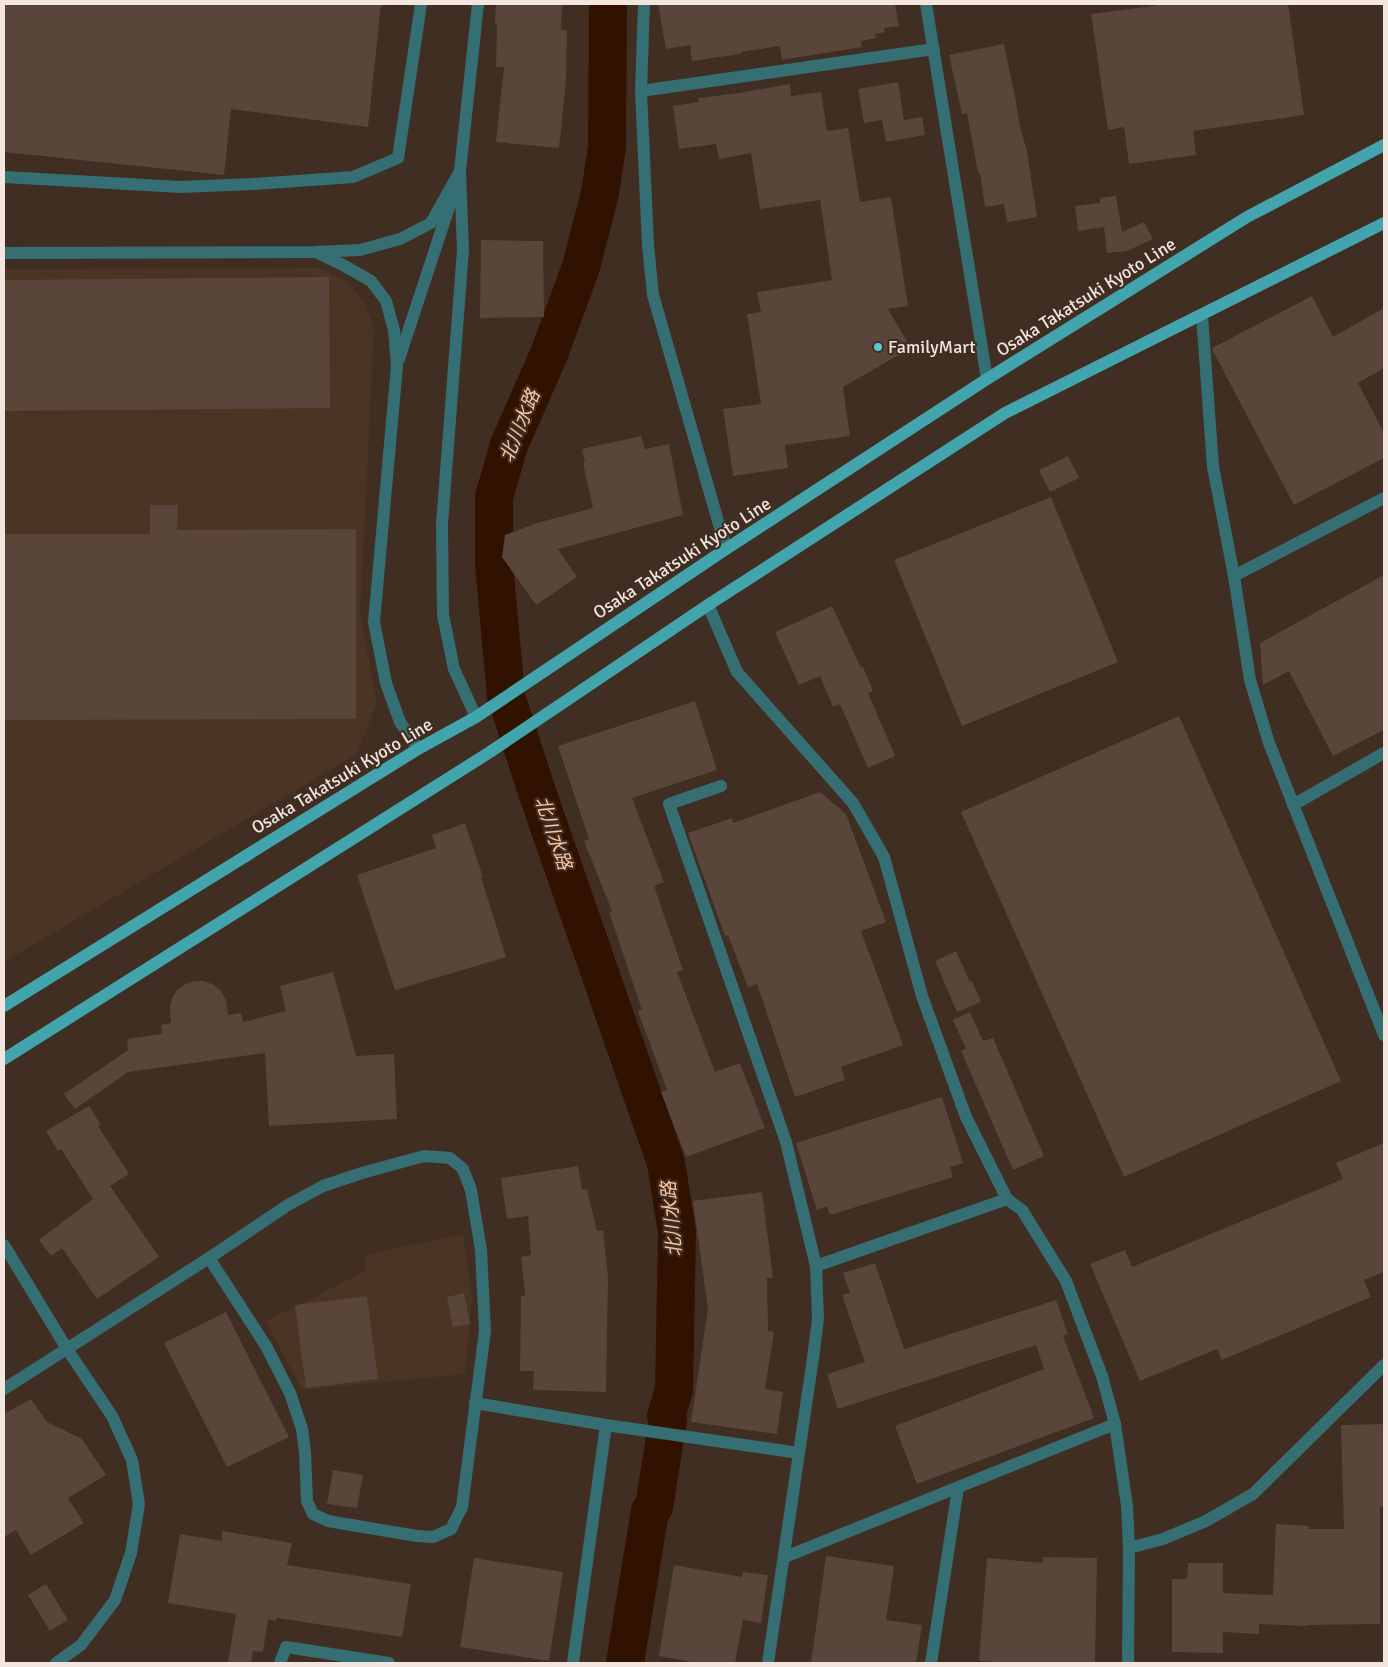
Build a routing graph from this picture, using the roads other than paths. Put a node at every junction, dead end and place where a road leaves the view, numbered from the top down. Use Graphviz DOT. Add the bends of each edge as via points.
graph roads {
  1 [pos="421,4"];
  2 [pos="478,4"];
  3 [pos="644,4"];
  4 [pos="926,4"];
  5 [pos="934,50"];
  6 [pos="641,91"];
  7 [pos="1384,145"];
  8 [pos="460,171"];
  9 [pos="4,177"];
  10 [pos="1384,223"];
  11 [pos="316,252"];
  12 [pos="4,253"];
  13 [pos="1202,316"];
  14 [pos="396,366"];
  15 [pos="986,378"];
  16 [pos="1384,498"];
  17 [pos="726,550"];
  18 [pos="1234,576"];
  19 [pos="708,605"];
  20 [pos="481,714"];
  21 [pos="418,749"];
  22 [pos="1384,753"];
  23 [pos="721,786"];
  24 [pos="1293,805"];
  25 [pos="4,1006"];
  26 [pos="1380,1014"];
  27 [pos="1384,1035"];
  28 [pos="4,1059"];
  29 [pos="1007,1199"];
  30 [pos="4,1245"];
  31 [pos="209,1258"];
  32 [pos="816,1266"];
  33 [pos="67,1349"];
  34 [pos="1384,1366"];
  35 [pos="4,1389"];
  36 [pos="475,1403"];
  37 [pos="1115,1424"];
  38 [pos="606,1425"];
  39 [pos="799,1453"];
  40 [pos="958,1488"];
  41 [pos="1129,1548"];
  42 [pos="785,1557"];
  43 [pos="56,1663"];
  44 [pos="280,1663"];
  45 [pos="389,1663"];
  46 [pos="573,1663"];
  47 [pos="768,1663"];
  48 [pos="931,1663"];
  49 [pos="1128,1663"];
  1 -- 9 [label="street" via="398,158 353,177 181,187"];
  2 -- 8 [label="street"];
  3 -- 6 [label="street"];
  4 -- 5 [label="street"];
  5 -- 6 [label="street"];
  5 -- 15 [label="street"];
  6 -- 17 [label="street" via="653,295"];
  7 -- 15 [label="main road, Osaka Takatsuki Kyoto Line" via="1247,217"];
  8 -- 11 [label="street" via="431,222 400,239 360,250"];
  8 -- 14 [label="street"];
  8 -- 20 [label="street" via="463,250 442,524 442,615 454,669"];
  10 -- 13 [label="main road"];
  11 -- 12 [label="street"];
  11 -- 14 [label="street" via="371,281 386,301 394,330"];
  13 -- 18 [label="street" via="1213,467"];
  13 -- 19 [label="main road" via="1005,413"];
  14 -- 21 [label="street" via="374,622 386,683 400,722"];
  15 -- 17 [label="main road, Osaka Takatsuki Kyoto Line"];
  16 -- 18 [label="street"];
  17 -- 20 [label="main road, Osaka Takatsuki Kyoto Line"];
  18 -- 24 [label="street" via="1250,680 1269,743"];
  19 -- 28 [label="main road" via="490,752"];
  19 -- 29 [label="street" via="737,672 853,803 884,857 922,996 966,1116"];
  20 -- 21 [label="main road, Osaka Takatsuki Kyoto Line"];
  21 -- 25 [label="main road, Osaka Takatsuki Kyoto Line"];
  22 -- 24 [label="street"];
  23 -- 32 [label="street" via="670,804 786,1142"];
  24 -- 26 [label="street"];
  26 -- 27 [label="street"];
  29 -- 32 [label="street"];
  29 -- 37 [label="street" via="1022,1210 1066,1281 1102,1376"];
  30 -- 33 [label="street"];
  31 -- 33 [label="street"];
  31 -- 36 [label="street" via="288,1205 323,1186 424,1156 450,1158 463,1170 471,1190 481,1250 485,1331"];
  31 -- 36 [label="street" via="266,1346 290,1393 302,1429 307,1501 313,1514 328,1521 417,1536 433,1537 451,1529 462,1507"];
  32 -- 39 [label="street" via="818,1319"];
  33 -- 35 [label="street"];
  33 -- 43 [label="street" via="112,1416 132,1460 139,1504 131,1553 115,1600 81,1645"];
  34 -- 41 [label="street" via="1252,1494 1206,1522"];
  36 -- 38 [label="street"];
  37 -- 40 [label="street"];
  37 -- 41 [label="street" via="1127,1506"];
  38 -- 39 [label="street"];
  38 -- 46 [label="street"];
  39 -- 42 [label="street"];
  40 -- 42 [label="street"];
  40 -- 48 [label="street"];
  41 -- 49 [label="street"];
  42 -- 47 [label="street"];
  44 -- 45 [label="street" via="286,1647"];
}
